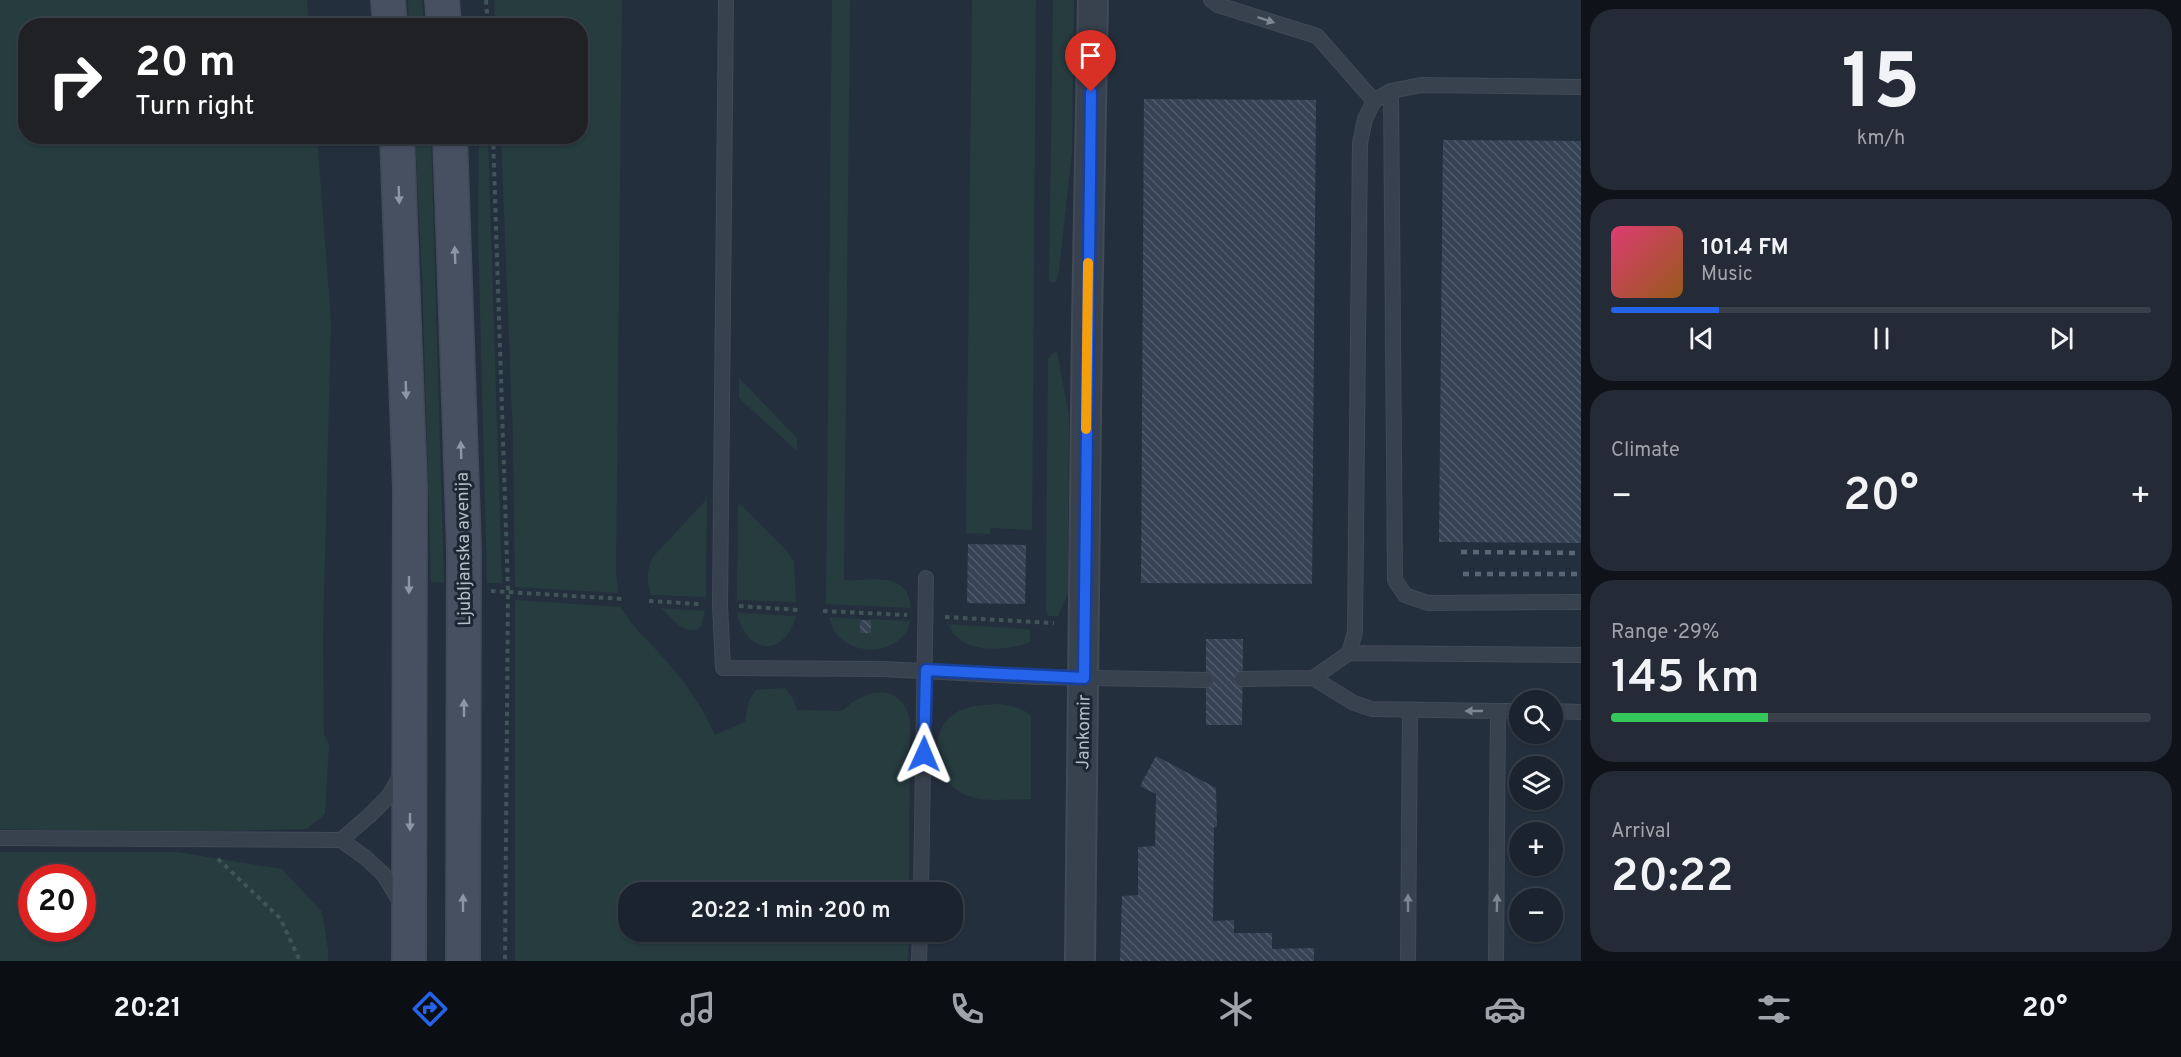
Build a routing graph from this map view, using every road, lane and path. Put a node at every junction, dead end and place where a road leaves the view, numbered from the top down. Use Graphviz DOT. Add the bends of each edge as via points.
graph roads {
  1 [pos="388,0"];
  2 [pos="442,0"];
  3 [pos="486,0"];
  4 [pos="726,0"];
  5 [pos="1093,0"];
  6 [pos="1211,0"];
  7 [pos="389,18"];
  8 [pos="443,18"];
  9 [pos="487,18"];
  10 [pos="1581,87"];
  11 [pos="1391,92"];
  12 [pos="1374,101"];
  13 [pos="397,144"];
  14 [pos="450,144"];
  15 [pos="493,144"];
  16 [pos="926,578"];
  17 [pos="488,591"];
  18 [pos="508,591"];
  19 [pos="623,599"];
  20 [pos="649,601"];
  21 [pos="1581,602"];
  22 [pos="708,604"];
  23 [pos="732,606"];
  24 [pos="798,610"];
  25 [pos="824,611"];
  26 [pos="911,615"];
  27 [pos="941,616"];
  28 [pos="1054,623"];
  29 [pos="1349,652"];
  30 [pos="1581,655"];
  31 [pos="926,670"];
  32 [pos="1084,678"];
  33 [pos="1313,678"];
  34 [pos="1206,680"];
  35 [pos="1242,680"];
  36 [pos="1410,710"];
  37 [pos="1498,711"];
  38 [pos="1509,711"];
  39 [pos="1563,711"];
  40 [pos="1581,712"];
  41 [pos="410,758"];
  42 [pos="0,838"];
  43 [pos="198,840"];
  44 [pos="341,840"];
  45 [pos="921,882"];
  46 [pos="410,917"];
  47 [pos="920,942"];
  48 [pos="300,961"];
  49 [pos="409,961"];
  50 [pos="463,961"];
  51 [pos="505,961"];
  52 [pos="919,961"];
  53 [pos="1080,961"];
  54 [pos="1408,961"];
  55 [pos="1496,961"];
  1 -- 7 [label="main road"];
  2 -- 8 [label="main road"];
  3 -- 9 [label="path"];
  4 -- 31 [label="lane" via="720,605 723,668"];
  5 -- 32 [label="street, Jankomir"];
  6 -- 12 [label="lane, one-way" via="1317,36"];
  10 -- 11 [label="lane" via="1421,85"];
  11 -- 12 [label="lane"];
  11 -- 21 [label="lane" via="1395,580 1405,594 1428,603"];
  12 -- 29 [label="lane" via="1360,143 1355,632"];
  13 -- 41 [label="main road, one-way" via="410,488"];
  50 -- 14 [label="main road, Ljubljanska avenija, one-way" via="464,550"];
  15 -- 18 [label="path"];
  16 -- 31 [label="lane"];
  17 -- 18 [label="path"];
  18 -- 19 [label="path"];
  18 -- 51 [label="path"];
  20 -- 22 [label="path"];
  23 -- 24 [label="path"];
  25 -- 26 [label="path"];
  27 -- 28 [label="path"];
  29 -- 30 [label="lane"];
  29 -- 33 [label="lane"];
  31 -- 32 [label="lane"];
  31 -- 45 [label="lane"];
  32 -- 34 [label="lane"];
  32 -- 53 [label="street, Jankomir"];
  33 -- 35 [label="lane"];
  33 -- 36 [label="lane" via="1354,704 1372,709"];
  37 -- 36 [label="lane, one-way"];
  54 -- 36 [label="lane, one-way"];
  37 -- 38 [label="lane"];
  55 -- 37 [label="lane, one-way"];
  39 -- 40 [label="lane"];
  41 -- 44 [label="lane" via="389,796"];
  41 -- 46 [label="main road, one-way"];
  42 -- 43 [label="lane"];
  43 -- 44 [label="lane"];
  43 -- 48 [label="path" via="280,918"];
  44 -- 46 [label="lane" via="384,875"];
  46 -- 49 [label="main road"];
  47 -- 52 [label="lane"];
}
